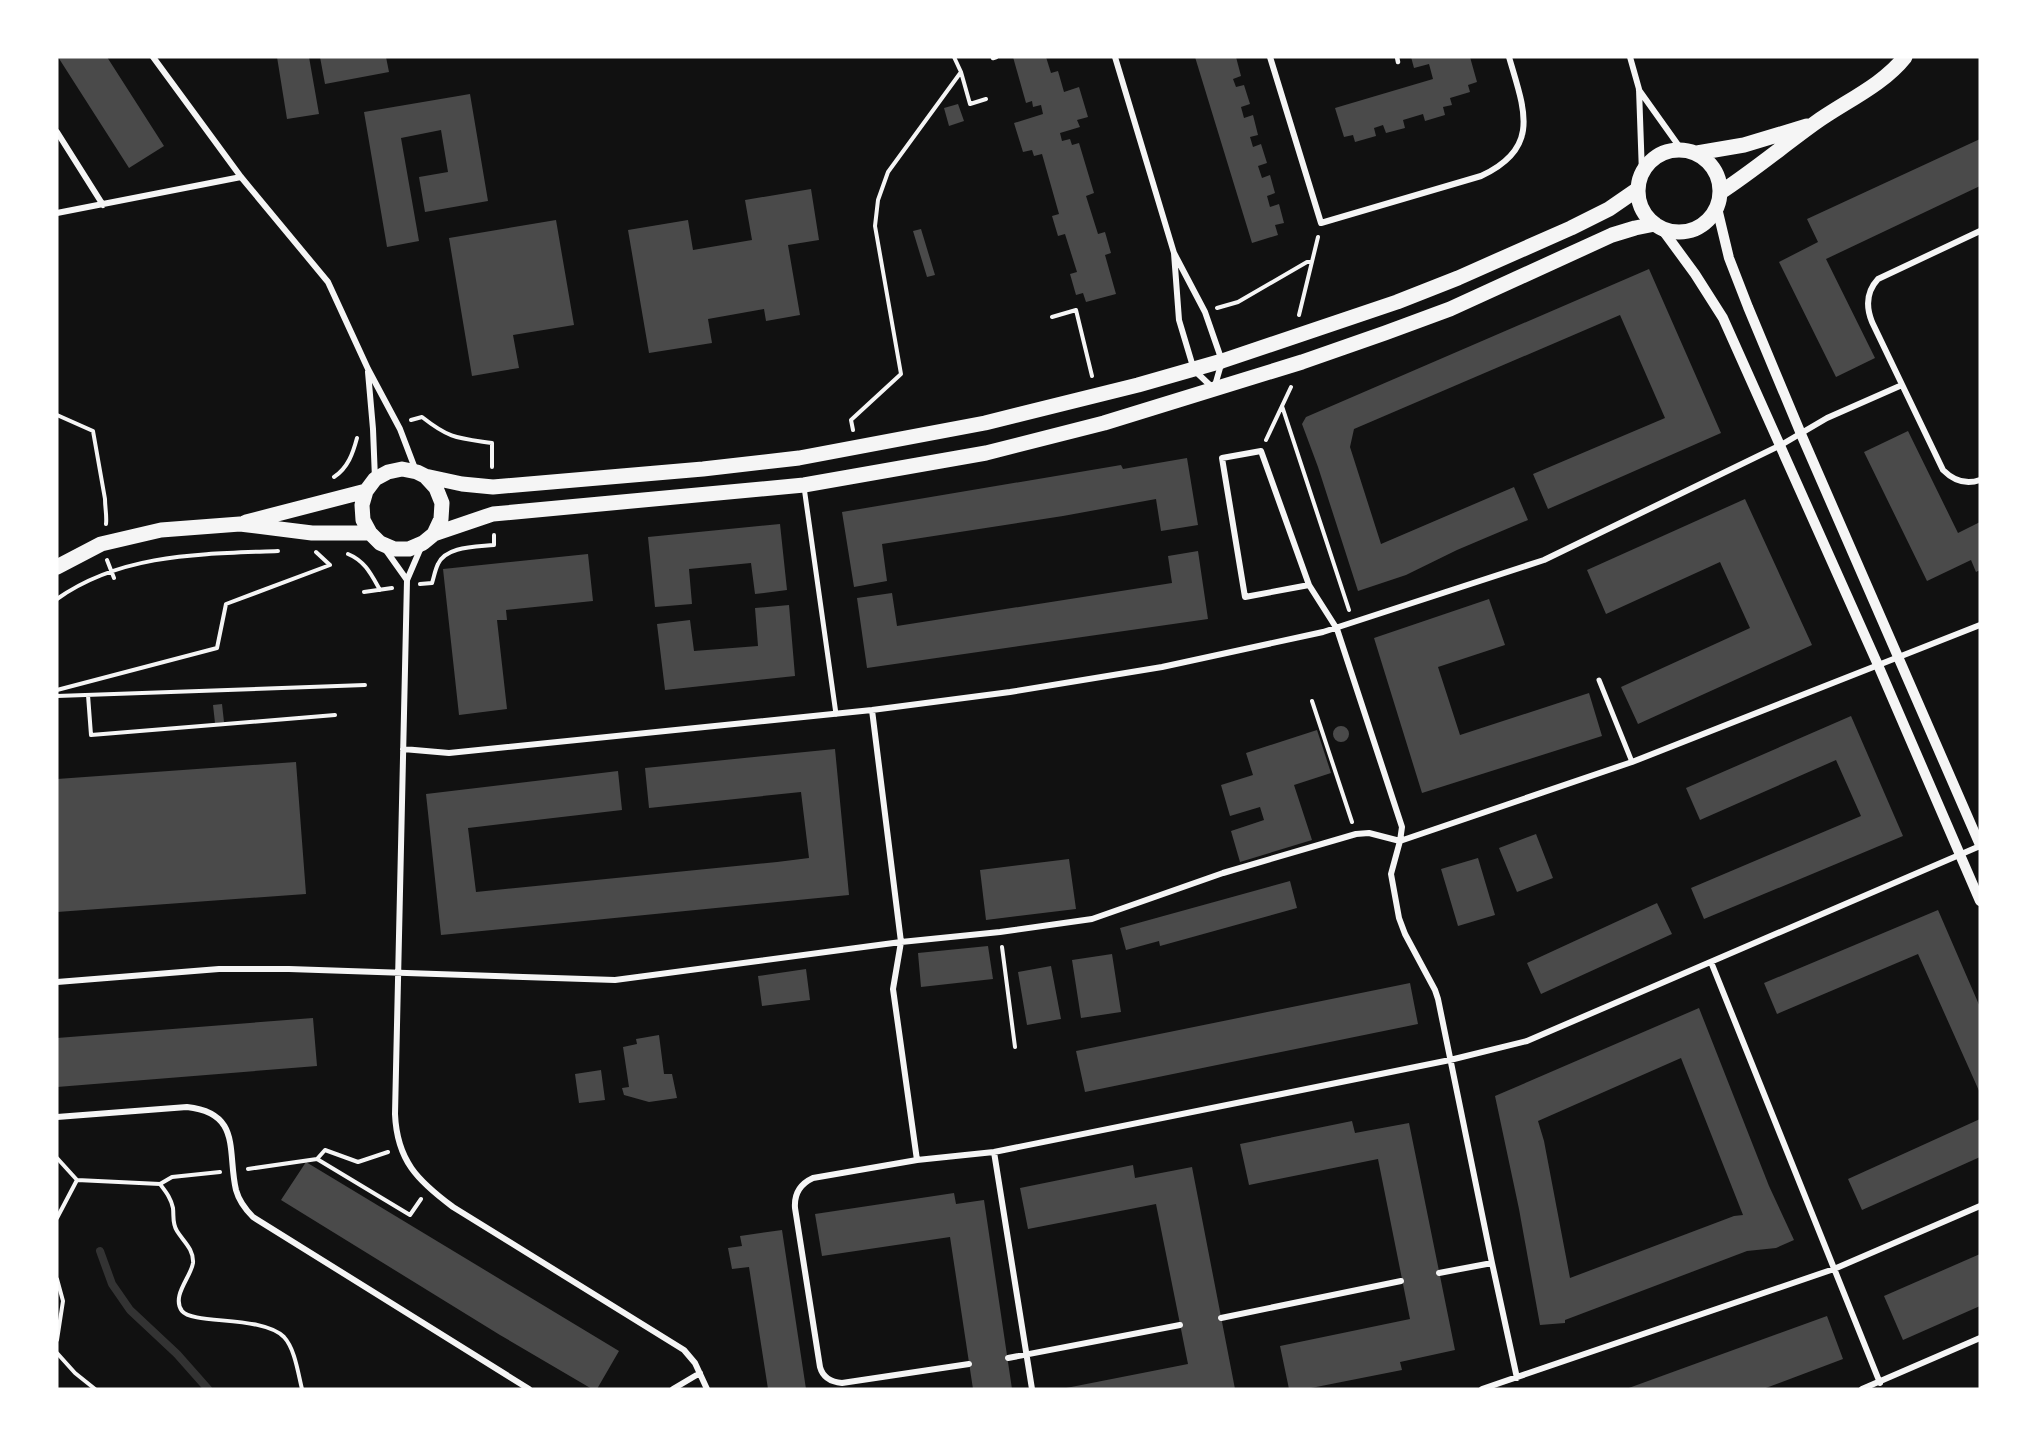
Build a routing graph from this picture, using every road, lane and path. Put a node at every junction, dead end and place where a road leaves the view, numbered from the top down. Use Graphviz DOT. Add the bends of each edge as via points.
graph roads {
  1 [pos="153,57"];
  2 [pos="954,57"];
  3 [pos="1115,57"];
  4 [pos="1270,57"];
  5 [pos="1509,57"];
  6 [pos="1630,57"];
  7 [pos="1905,57"];
  8 [pos="960,72"];
  9 [pos="1639,89"];
  10 [pos="986,99"];
  11 [pos="1815,123"];
  12 [pos="57,132"];
  13 [pos="1681,149"];
  14 [pos="1697,153"];
  15 [pos="1641,174"];
  16 [pos="241,177"];
  17 [pos="1638,189"];
  18 [pos="1721,192"];
  19 [pos="103,205"];
  20 [pos="1717,208"];
  21 [pos="57,213"];
  22 [pos="1659,226"];
  23 [pos="1980,231"];
  24 [pos="1174,253"];
  25 [pos="1312,262"];
  26 [pos="1205,312"];
  27 [pos="1052,317"];
  28 [pos="1222,361"];
  29 [pos="368,369"];
  30 [pos="1194,370"];
  31 [pos="1902,385"];
  32 [pos="1214,389"];
  33 [pos="1097,395"];
  34 [pos="1282,406"];
  35 [pos="57,415"];
  36 [pos="1801,434"];
  37 [pos="855,437"];
  38 [pos="1781,445"];
  39 [pos="421,474"];
  40 [pos="1980,480"];
  41 [pos="370,485"];
  42 [pos="804,485"];
  43 [pos="240,524"];
  44 [pos="375,538"];
  45 [pos="429,538"];
  46 [pos="102,544"];
  47 [pos="314,550"];
  48 [pos="325,550"];
  49 [pos="278,551"];
  50 [pos="341,551"];
  51 [pos="57,567"];
  52 [pos="111,572"];
  53 [pos="114,578"];
  54 [pos="407,580"];
  55 [pos="1309,585"];
  56 [pos="380,590"];
  57 [pos="57,599"];
  58 [pos="1353,624"];
  59 [pos="1980,625"];
  60 [pos="1337,629"];
  61 [pos="1898,657"];
  62 [pos="1878,665"];
  63 [pos="1599,680"];
  64 [pos="365,685"];
  65 [pos="88,695"];
  66 [pos="57,696"];
  67 [pos="1312,701"];
  68 [pos="872,710"];
  69 [pos="836,714"];
  70 [pos="335,715"];
  71 [pos="403,749"];
  72 [pos="1632,762"];
  73 [pos="1356,834"];
  74 [pos="1400,841"];
  75 [pos="1980,845"];
  76 [pos="1960,855"];
  77 [pos="1980,901"];
  78 [pos="1000,932"];
  79 [pos="901,942"];
  80 [pos="1711,962"];
  81 [pos="398,973"];
  82 [pos="57,982"];
  83 [pos="1015,1047"];
  84 [pos="1450,1060"];
  85 [pos="57,1117"];
  86 [pos="400,1147"];
  87 [pos="994,1152"];
  88 [pos="57,1158"];
  89 [pos="317,1159"];
  90 [pos="917,1160"];
  91 [pos="233,1171"];
  92 [pos="77,1180"];
  93 [pos="160,1184"];
  94 [pos="428,1188"];
  95 [pos="1980,1206"];
  96 [pos="57,1218"];
  97 [pos="1491,1263"];
  98 [pos="1834,1269"];
  99 [pos="1438,1274"];
  100 [pos="57,1279"];
  101 [pos="1401,1281"];
  102 [pos="1221,1318"];
  103 [pos="1180,1325"];
  104 [pos="1980,1338"];
  105 [pos="57,1340"];
  106 [pos="57,1353"];
  107 [pos="1026,1354"];
  108 [pos="1008,1358"];
  109 [pos="969,1364"];
  110 [pos="700,1373"];
  111 [pos="1517,1378"];
  112 [pos="1880,1383"];
  113 [pos="95,1389"];
  114 [pos="302,1389"];
  115 [pos="529,1389"];
  116 [pos="674,1389"];
  117 [pos="707,1389"];
  118 [pos="1032,1389"];
  119 [pos="1482,1389"];
  120 [pos="1862,1389"];
  1 -- 16 [label="street"];
  2 -- 8 [label="path"];
  3 -- 24 [label="street"];
  4 -- 5 [label="street" via="1321,223 1500,168 1522,138 1524,115"];
  6 -- 9 [label="street"];
  7 -- 11 [label="main road" via="1867,90"];
  8 -- 10 [label="path" via="970,104"];
  8 -- 37 [label="path" via="888,172 878,200 875,226 901,374 851,420"];
  9 -- 13 [label="street"];
  9 -- 15 [label="street"];
  11 -- 14 [label="main road" via="1744,145"];
  11 -- 18 [label="main road"];
  12 -- 19 [label="street"];
  13 -- 14 [label="main road"];
  13 -- 15 [label="main road" via="1651,160"];
  14 -- 18 [label="main road" via="1710,162"];
  15 -- 17 [label="main road"];
  16 -- 19 [label="street"];
  16 -- 29 [label="street" via="328,282"];
  17 -- 22 [label="main road" via="1639,205"];
  17 -- 28 [label="main road" via="1609,209 1458,278"];
  18 -- 20 [label="main road"];
  19 -- 21 [label="street"];
  20 -- 22 [label="main road" via="1694,230 1678,232"];
  20 -- 36 [label="street" via="1729,258"];
  22 -- 32 [label="main road" via="1612,234 1450,309"];
  22 -- 38 [label="street" via="1723,318"];
  23 -- 31 [label="street" via="1878,279 1872,287 1869,314"];
  24 -- 26 [label="street"];
  24 -- 30 [label="street" via="1179,320"];
  25 -- 26 [label="path" via="1238,302"];
  26 -- 28 [label="street"];
  27 -- 33 [label="path" via="1076,310"];
  28 -- 30 [label="main road"];
  28 -- 32 [label="street"];
  29 -- 39 [label="street"];
  29 -- 41 [label="street" via="373,429"];
  30 -- 32 [label="street"];
  30 -- 33 [label="main road"];
  31 -- 36 [label="street" via="1827,418"];
  31 -- 40 [label="street" via="1943,470 1961,482"];
  32 -- 42 [label="main road" via="1104,423 986,453"];
  33 -- 39 [label="main road" via="986,423 789,459 493,486 462,484"];
  34 -- 58 [label="path"];
  35 -- 46 [label="path" via="93,431 107,517"];
  36 -- 38 [label="street"];
  36 -- 61 [label="street"];
  38 -- 58 [label="street" via="1544,560"];
  38 -- 62 [label="street"];
  39 -- 41 [label="main road" via="402,469 387,471"];
  39 -- 45 [label="main road" via="436,488 442,503 441,519"];
  41 -- 43 [label="main road"];
  41 -- 44 [label="main road" via="362,505 363,520"];
  42 -- 45 [label="main road" via="493,514"];
  42 -- 69 [label="street"];
  43 -- 44 [label="main road"];
  43 -- 46 [label="main road" via="161,530"];
  44 -- 45 [label="main road" via="394,549 409,549"];
  44 -- 54 [label="street"];
  45 -- 54 [label="street"];
  46 -- 51 [label="main road"];
  46 -- 52 [label="path"];
  47 -- 48 [label="path"];
  49 -- 52 [label="path" via="177,556"];
  50 -- 56 [label="path" via="368,567"];
  52 -- 53 [label="path"];
  52 -- 57 [label="path"];
  54 -- 71 [label="street"];
  55 -- 55 [label="street" via="1261,451 1222,458 1245,597"];
  55 -- 60 [label="street"];
  58 -- 60 [label="street"];
  59 -- 61 [label="street"];
  60 -- 68 [label="street" via="1162,667"];
  60 -- 74 [label="street" via="1402,827"];
  61 -- 62 [label="street"];
  61 -- 75 [label="street"];
  62 -- 72 [label="street"];
  62 -- 76 [label="street"];
  63 -- 72 [label="street"];
  64 -- 65 [label="path"];
  65 -- 66 [label="path"];
  65 -- 70 [label="path" via="91,735"];
  67 -- 73 [label="path"];
  68 -- 69 [label="street"];
  68 -- 79 [label="street"];
  69 -- 71 [label="street" via="450,753"];
  71 -- 81 [label="street"];
  72 -- 74 [label="street"];
  73 -- 74 [label="street" via="1369,833"];
  73 -- 78 [label="street" via="1223,873 1092,920"];
  74 -- 84 [label="street" via="1391,874 1399,918 1435,990"];
  75 -- 76 [label="street"];
  76 -- 77 [label="street"];
  76 -- 80 [label="street"];
  78 -- 79 [label="street"];
  78 -- 83 [label="path"];
  79 -- 81 [label="street" via="615,980"];
  79 -- 90 [label="street" via="893,989"];
  80 -- 84 [label="street" via="1536,1038"];
  80 -- 98 [label="street"];
  81 -- 82 [label="street" via="219,969"];
  81 -- 86 [label="street" via="396,1131"];
  84 -- 87 [label="street"];
  84 -- 97 [label="street"];
  85 -- 91 [label="street" via="202,1108 226,1128 232,1143"];
  86 -- 89 [label="path" via="358,1162 325,1150"];
  86 -- 94 [label="street"];
  87 -- 90 [label="street"];
  87 -- 107 [label="street"];
  88 -- 92 [label="path"];
  89 -- 91 [label="path"];
  89 -- 94 [label="path" via="410,1215"];
  90 -- 109 [label="street" via="813,1178 797,1192 795,1208 820,1367 830,1381 842,1383"];
  91 -- 93 [label="path" via="172,1177"];
  91 -- 115 [label="street" via="236,1190 253,1217"];
  92 -- 93 [label="path"];
  92 -- 96 [label="path"];
  93 -- 114 [label="path" via="169,1196 173,1222 191,1252 193,1263 180,1296 183,1313 253,1324 283,1336 291,1348"];
  94 -- 110 [label="street" via="684,1350"];
  95 -- 98 [label="street"];
  97 -- 99 [label="street"];
  97 -- 111 [label="street"];
  98 -- 111 [label="street"];
  98 -- 112 [label="street"];
  100 -- 105 [label="path" via="63,1301"];
  101 -- 102 [label="street"];
  103 -- 107 [label="street"];
  104 -- 112 [label="street"];
  106 -- 113 [label="path"];
  107 -- 108 [label="street"];
  107 -- 118 [label="street"];
  110 -- 116 [label="street"];
  110 -- 117 [label="street"];
  111 -- 119 [label="street"];
  112 -- 120 [label="street"];
}
